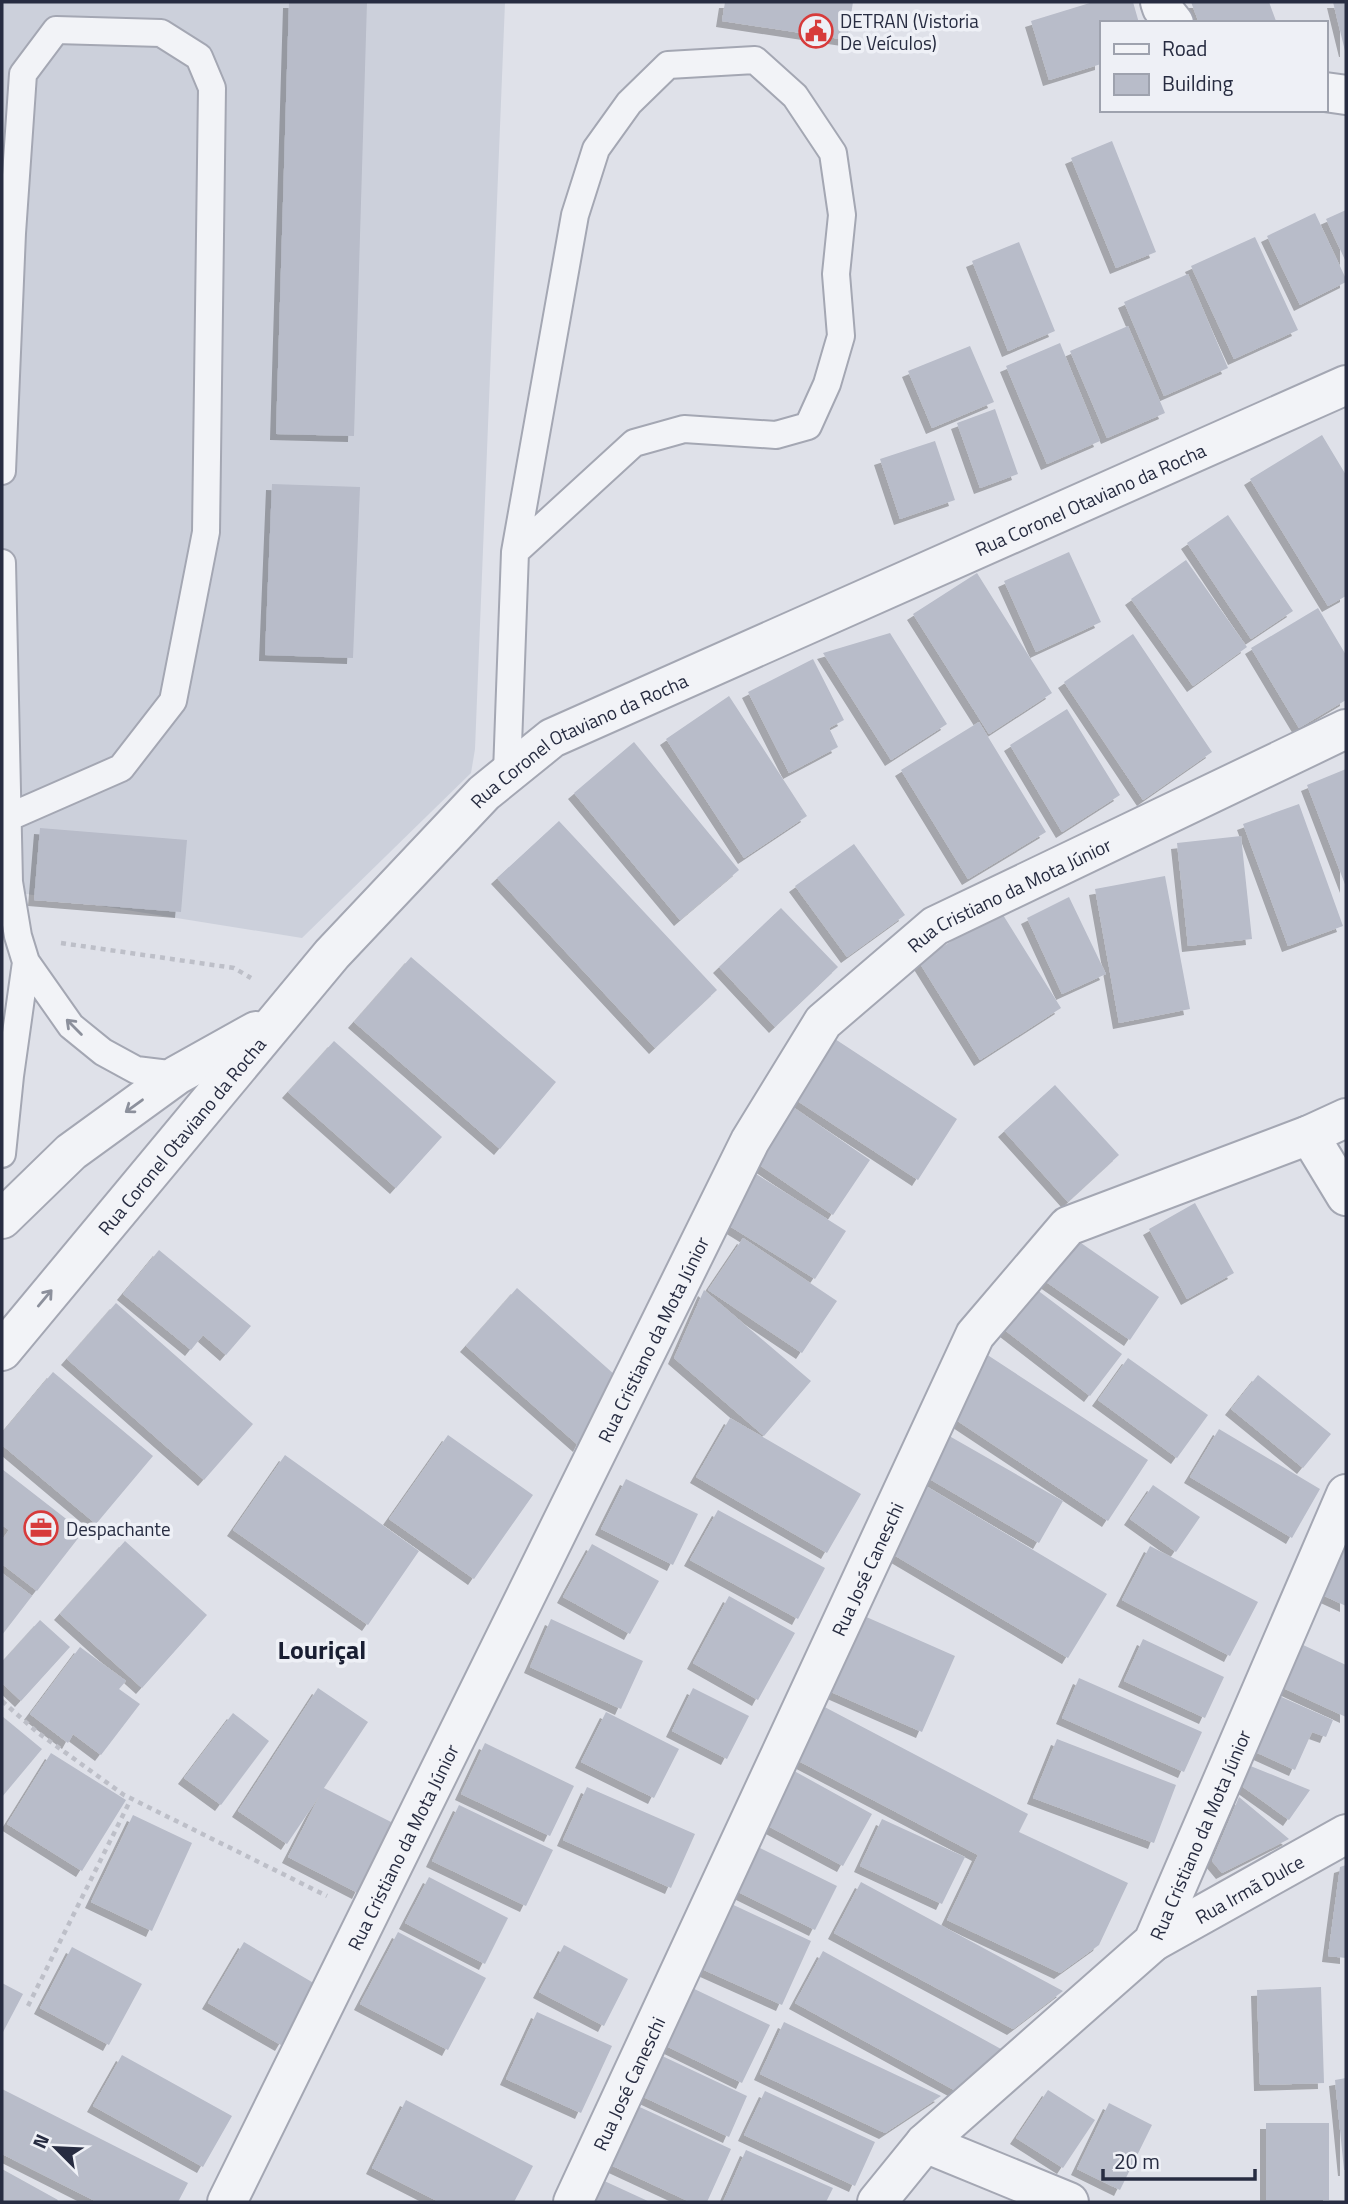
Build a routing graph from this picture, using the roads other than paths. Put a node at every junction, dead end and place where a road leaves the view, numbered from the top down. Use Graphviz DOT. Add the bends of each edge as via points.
graph roads {
  1 [pos="1160,2"];
  2 [pos="1172,21"];
  3 [pos="1327,92"];
  4 [pos="1346,95"];
  5 [pos="1346,385"];
  6 [pos="2,471"];
  7 [pos="515,552"];
  8 [pos="2,563"];
  9 [pos="1346,729"];
  10 [pos="507,773"];
  11 [pos="7,818"];
  12 [pos="26,962"];
  13 [pos="276,1020"];
  14 [pos="177,1075"];
  15 [pos="1346,1118"];
  16 [pos="1309,1135"];
  17 [pos="2,1154"];
  18 [pos="1346,1196"];
  19 [pos="2,1219"];
  20 [pos="2,1351"];
  21 [pos="1346,1494"];
  22 [pos="1346,1834"];
  23 [pos="1153,1942"];
  24 [pos="925,2143"];
  25 [pos="227,2202"];
  26 [pos="573,2202"];
  27 [pos="877,2202"];
  28 [pos="1069,2202"];
  1 -- 2 [label="street"];
  3 -- 4 [label="street"];
  5 -- 10 [label="street, Rua Coronel Otaviano da Rocha" via="552,738"];
  6 -- 11 [label="lane" via="23,74 56,30 161,33 199,57 212,88 206,532 173,701 121,768"];
  7 -- 7 [label="lane" via="575,215 596,149 629,103 668,65 755,60 795,96 833,153 842,215 836,274 841,336 808,426 776,435 684,429 634,443"];
  7 -- 10 [label="lane"];
  8 -- 11 [label="lane"];
  9 -- 25 [label="street, Rua Cristiano da Mota Júnior" via="935,926 823,1022 750,1141"];
  10 -- 13 [label="street, Rua Coronel Otaviano da Rocha" via="332,954"];
  11 -- 12 [label="lane" via="9,882"];
  14 -- 12 [label="lane, one-way" via="136,1070 103,1052 71,1026"];
  12 -- 17 [label="lane"];
  13 -- 14 [label="street"];
  20 -- 13 [label="street, Rua Coronel Otaviano da Rocha, one-way"];
  14 -- 19 [label="street, one-way" via="71,1152"];
  15 -- 16 [label="street, Rua José Caneschi"];
  16 -- 18 [label="street"];
  16 -- 26 [label="street, Rua José Caneschi" via="1068,1226 975,1335"];
  21 -- 23 [label="street, Rua Cristiano da Mota Júnior"];
  22 -- 23 [label="street, Rua Irmã Dulce"];
  23 -- 24 [label="street, Rua Cristiano da Mota Júnior"];
  24 -- 27 [label="street, Rua Cristiano da Mota Júnior"];
  24 -- 28 [label="street"];
}
